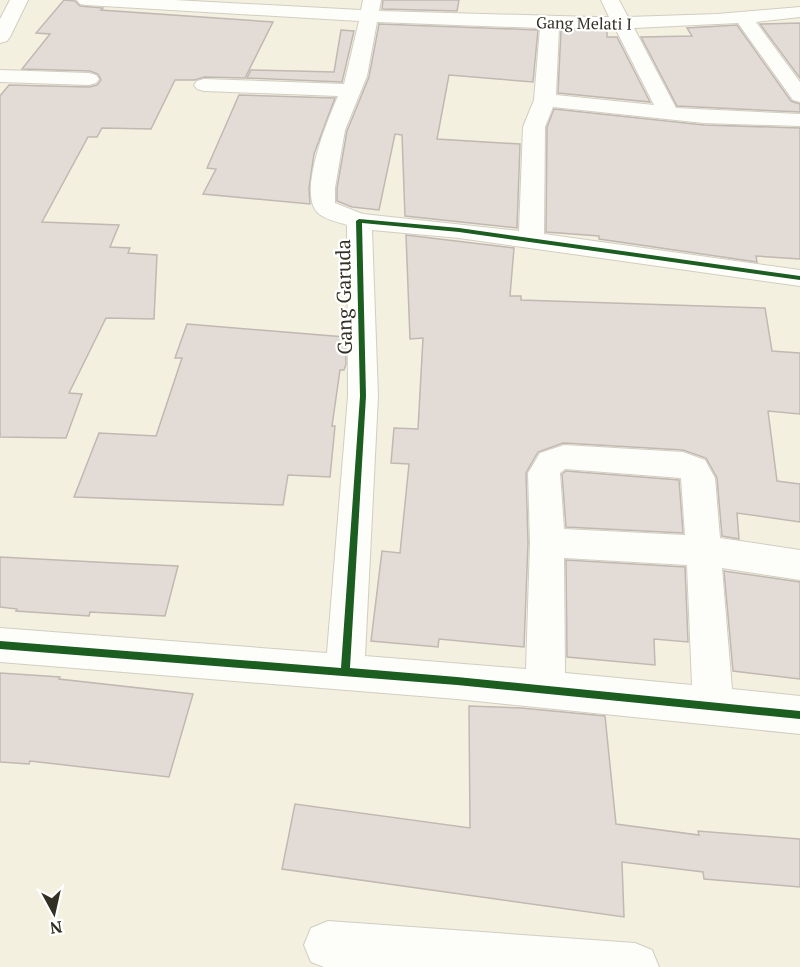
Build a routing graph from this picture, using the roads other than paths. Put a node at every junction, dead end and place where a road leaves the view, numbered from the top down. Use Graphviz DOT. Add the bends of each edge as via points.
graph roads {
  1 [pos="19,0"];
  2 [pos="86,0"];
  3 [pos="610,0"];
  4 [pos="370,9"];
  5 [pos="800,12"];
  6 [pos="744,18"];
  7 [pos="550,23"];
  8 [pos="622,24"];
  9 [pos="0,37"];
  10 [pos="0,76"];
  11 [pos="89,79"];
  12 [pos="204,85"];
  13 [pos="351,90"];
  14 [pos="800,96"];
  15 [pos="545,100"];
  16 [pos="668,113"];
  17 [pos="800,120"];
  18 [pos="359,221"];
  19 [pos="531,240"];
  20 [pos="800,278"];
  21 [pos="547,543"];
  22 [pos="705,551"];
  23 [pos="800,565"];
  24 [pos="0,645"];
  25 [pos="345,672"];
  26 [pos="545,689"];
  27 [pos="713,706"];
  28 [pos="800,715"];
  29 [pos="328,945"];
  30 [pos="635,967"];
  1 -- 9 [label="street"];
  2 -- 4 [label="street, Gang Melati I"];
  3 -- 8 [label="street"];
  4 -- 7 [label="street, Gang Melati I"];
  4 -- 13 [label="street"];
  5 -- 6 [label="street, Gang Melati I"];
  6 -- 8 [label="street, Gang Melati I"];
  6 -- 14 [label="street"];
  7 -- 8 [label="street, Gang Melati I"];
  7 -- 15 [label="street"];
  8 -- 16 [label="street"];
  10 -- 11 [label="street"];
  12 -- 13 [label="street"];
  13 -- 18 [label="street" via="334,130 323,203 336,214"];
  15 -- 16 [label="street"];
  15 -- 19 [label="street" via="534,127"];
  16 -- 17 [label="street"];
  18 -- 19 [label="street, Gang Garuda"];
  18 -- 25 [label="street, Gang Garuda" via="363,396"];
  19 -- 20 [label="street, Gang Garuda"];
  21 -- 22 [label="street"];
  21 -- 22 [label="street" via="544,473 553,460 564,457 673,463 693,469 699,478"];
  21 -- 26 [label="street"];
  22 -- 23 [label="street"];
  22 -- 27 [label="street"];
  24 -- 25 [label="street"];
  25 -- 26 [label="street"];
  26 -- 27 [label="street"];
  27 -- 28 [label="street"];
  29 -- 30 [label="street"];
}
